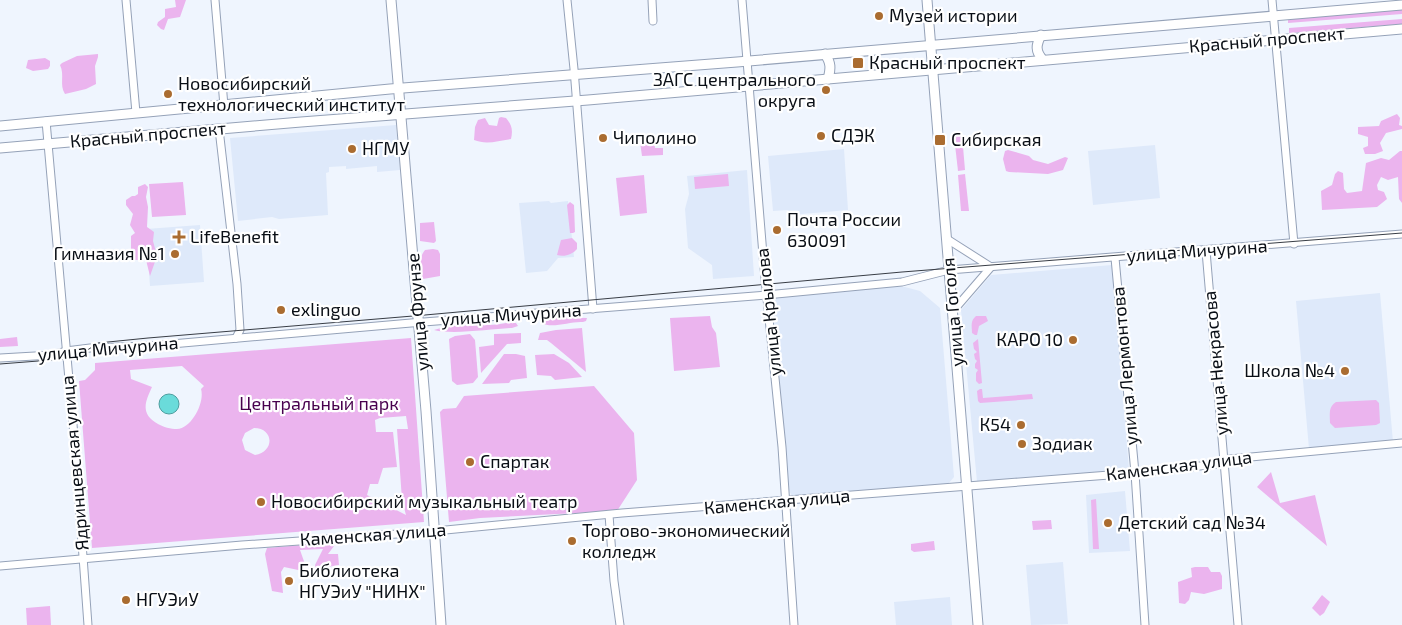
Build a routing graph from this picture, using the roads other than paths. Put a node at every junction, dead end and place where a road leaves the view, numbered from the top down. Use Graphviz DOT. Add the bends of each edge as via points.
graph roads {
  1 [pos="126,0"];
  2 [pos="215,0"];
  3 [pos="391,0"];
  4 [pos="567,0"];
  5 [pos="652,0"];
  6 [pos="742,0"];
  7 [pos="927,0"];
  8 [pos="1272,0"];
  9 [pos="1402,5"];
  10 [pos="1274,15"];
  11 [pos="653,21"];
  12 [pos="1402,29"];
  13 [pos="1041,35"];
  14 [pos="1276,39"];
  15 [pos="932,45"];
  16 [pos="825,54"];
  17 [pos="1043,60"];
  18 [pos="747,61"];
  19 [pos="934,69"];
  20 [pos="574,74"];
  21 [pos="828,79"];
  22 [pos="749,86"];
  23 [pos="398,89"];
  24 [pos="576,101"];
  25 [pos="224,106"];
  26 [pos="136,113"];
  27 [pos="401,114"];
  28 [pos="46,121"];
  29 [pos="0,126"];
  30 [pos="219,129"];
  31 [pos="48,143"];
  32 [pos="0,148"];
  33 [pos="1402,234"];
  34 [pos="947,239"];
  35 [pos="1294,244"];
  36 [pos="1206,251"];
  37 [pos="1115,258"];
  38 [pos="991,267"];
  39 [pos="949,270"];
  40 [pos="766,295"];
  41 [pos="593,310"];
  42 [pos="953,312"];
  43 [pos="418,322"];
  44 [pos="236,338"];
  45 [pos="66,351"];
  46 [pos="0,358"];
  47 [pos="1402,443"];
  48 [pos="1225,461"];
  49 [pos="1135,472"];
  50 [pos="967,487"];
  51 [pos="785,500"];
  52 [pos="609,515"];
  53 [pos="434,531"];
  54 [pos="83,558"];
  55 [pos="0,566"];
  56 [pos="88,625"];
  57 [pos="440,625"];
  58 [pos="620,625"];
  59 [pos="794,625"];
  60 [pos="978,625"];
  61 [pos="1145,625"];
  62 [pos="1238,625"];
  1 -- 26 [label="street"];
  2 -- 25 [label="street"];
  3 -- 23 [label="main road, улица Фрунзе"];
  4 -- 20 [label="street"];
  5 -- 11 [label="street"];
  6 -- 18 [label="street, улица Крылова"];
  7 -- 15 [label="main road, улица Гоголя"];
  8 -- 10 [label="street"];
  9 -- 10 [label="main road, Красный проспект"];
  10 -- 13 [label="main road, Красный проспект"];
  10 -- 14 [label="street"];
  12 -- 14 [label="main road, Красный проспект"];
  13 -- 15 [label="main road, Красный проспект"];
  13 -- 17 [label="main road" via="1036,44 1037,53"];
  14 -- 17 [label="main road, Красный проспект"];
  14 -- 35 [label="street"];
  15 -- 16 [label="main road, Красный проспект"];
  15 -- 19 [label="main road, улица Гоголя"];
  16 -- 18 [label="main road, Красный проспект"];
  16 -- 21 [label="main road" via="831,69"];
  17 -- 19 [label="main road, Красный проспект"];
  18 -- 20 [label="main road, Красный проспект"];
  18 -- 22 [label="street, улица Крылова"];
  19 -- 21 [label="main road, Красный проспект"];
  19 -- 34 [label="main road, улица Гоголя"];
  20 -- 23 [label="main road, Красный проспект"];
  20 -- 24 [label="street"];
  21 -- 22 [label="main road, Красный проспект"];
  22 -- 24 [label="main road, Красный проспект"];
  22 -- 40 [label="street, улица Крылова"];
  23 -- 25 [label="main road, Красный проспект"];
  23 -- 27 [label="main road, улица Фрунзе"];
  24 -- 27 [label="main road, Красный проспект"];
  24 -- 41 [label="street"];
  25 -- 26 [label="main road, Красный проспект"];
  26 -- 28 [label="main road, Красный проспект"];
  27 -- 30 [label="main road, Красный проспект"];
  27 -- 43 [label="main road, улица Фрунзе"];
  28 -- 29 [label="main road, Красный проспект"];
  28 -- 31 [label="street, Ядринцевская улица"];
  30 -- 31 [label="main road, Красный проспект"];
  30 -- 44 [label="street" via="237,284 240,330"];
  31 -- 32 [label="main road, Красный проспект"];
  31 -- 45 [label="street, Ядринцевская улица"];
  33 -- 35 [label="street, улица Мичурина"];
  34 -- 38 [label="street"];
  34 -- 39 [label="main road, улица Гоголя"];
  35 -- 36 [label="street, улица Мичурина"];
  36 -- 37 [label="street, улица Мичурина"];
  36 -- 48 [label="street, улица Некрасова"];
  37 -- 38 [label="street, улица Мичурина"];
  37 -- 49 [label="street, улица Лермонтова"];
  38 -- 39 [label="street, улица Мичурина"];
  38 -- 42 [label="street"];
  39 -- 40 [label="street, улица Мичурина" via="902,282"];
  39 -- 42 [label="main road, улица Гоголя"];
  40 -- 41 [label="street, улица Мичурина"];
  40 -- 51 [label="street, улица Крылова"];
  41 -- 43 [label="street, улица Мичурина"];
  42 -- 50 [label="main road, улица Гоголя"];
  43 -- 44 [label="street, улица Мичурина"];
  43 -- 53 [label="main road, улица Фрунзе"];
  44 -- 45 [label="street, улица Мичурина"];
  45 -- 46 [label="street, улица Мичурина" via="52,355"];
  45 -- 54 [label="street, Ядринцевская улица"];
  47 -- 48 [label="street, Каменская улица"];
  48 -- 49 [label="street, Каменская улица"];
  48 -- 62 [label="street, улица Некрасова"];
  49 -- 50 [label="street, Каменская улица"];
  49 -- 61 [label="street, улица Лермонтова"];
  50 -- 51 [label="street, Каменская улица"];
  50 -- 60 [label="main road, улица Гоголя"];
  51 -- 52 [label="street, Каменская улица"];
  51 -- 59 [label="street, улица Крылова"];
  52 -- 53 [label="street, Каменская улица"];
  52 -- 58 [label="street"];
  53 -- 54 [label="street, Каменская улица"];
  53 -- 57 [label="main road, улица Фрунзе"];
  54 -- 55 [label="street, Каменская улица"];
  54 -- 56 [label="street, Ядринцевская улица"];
}
